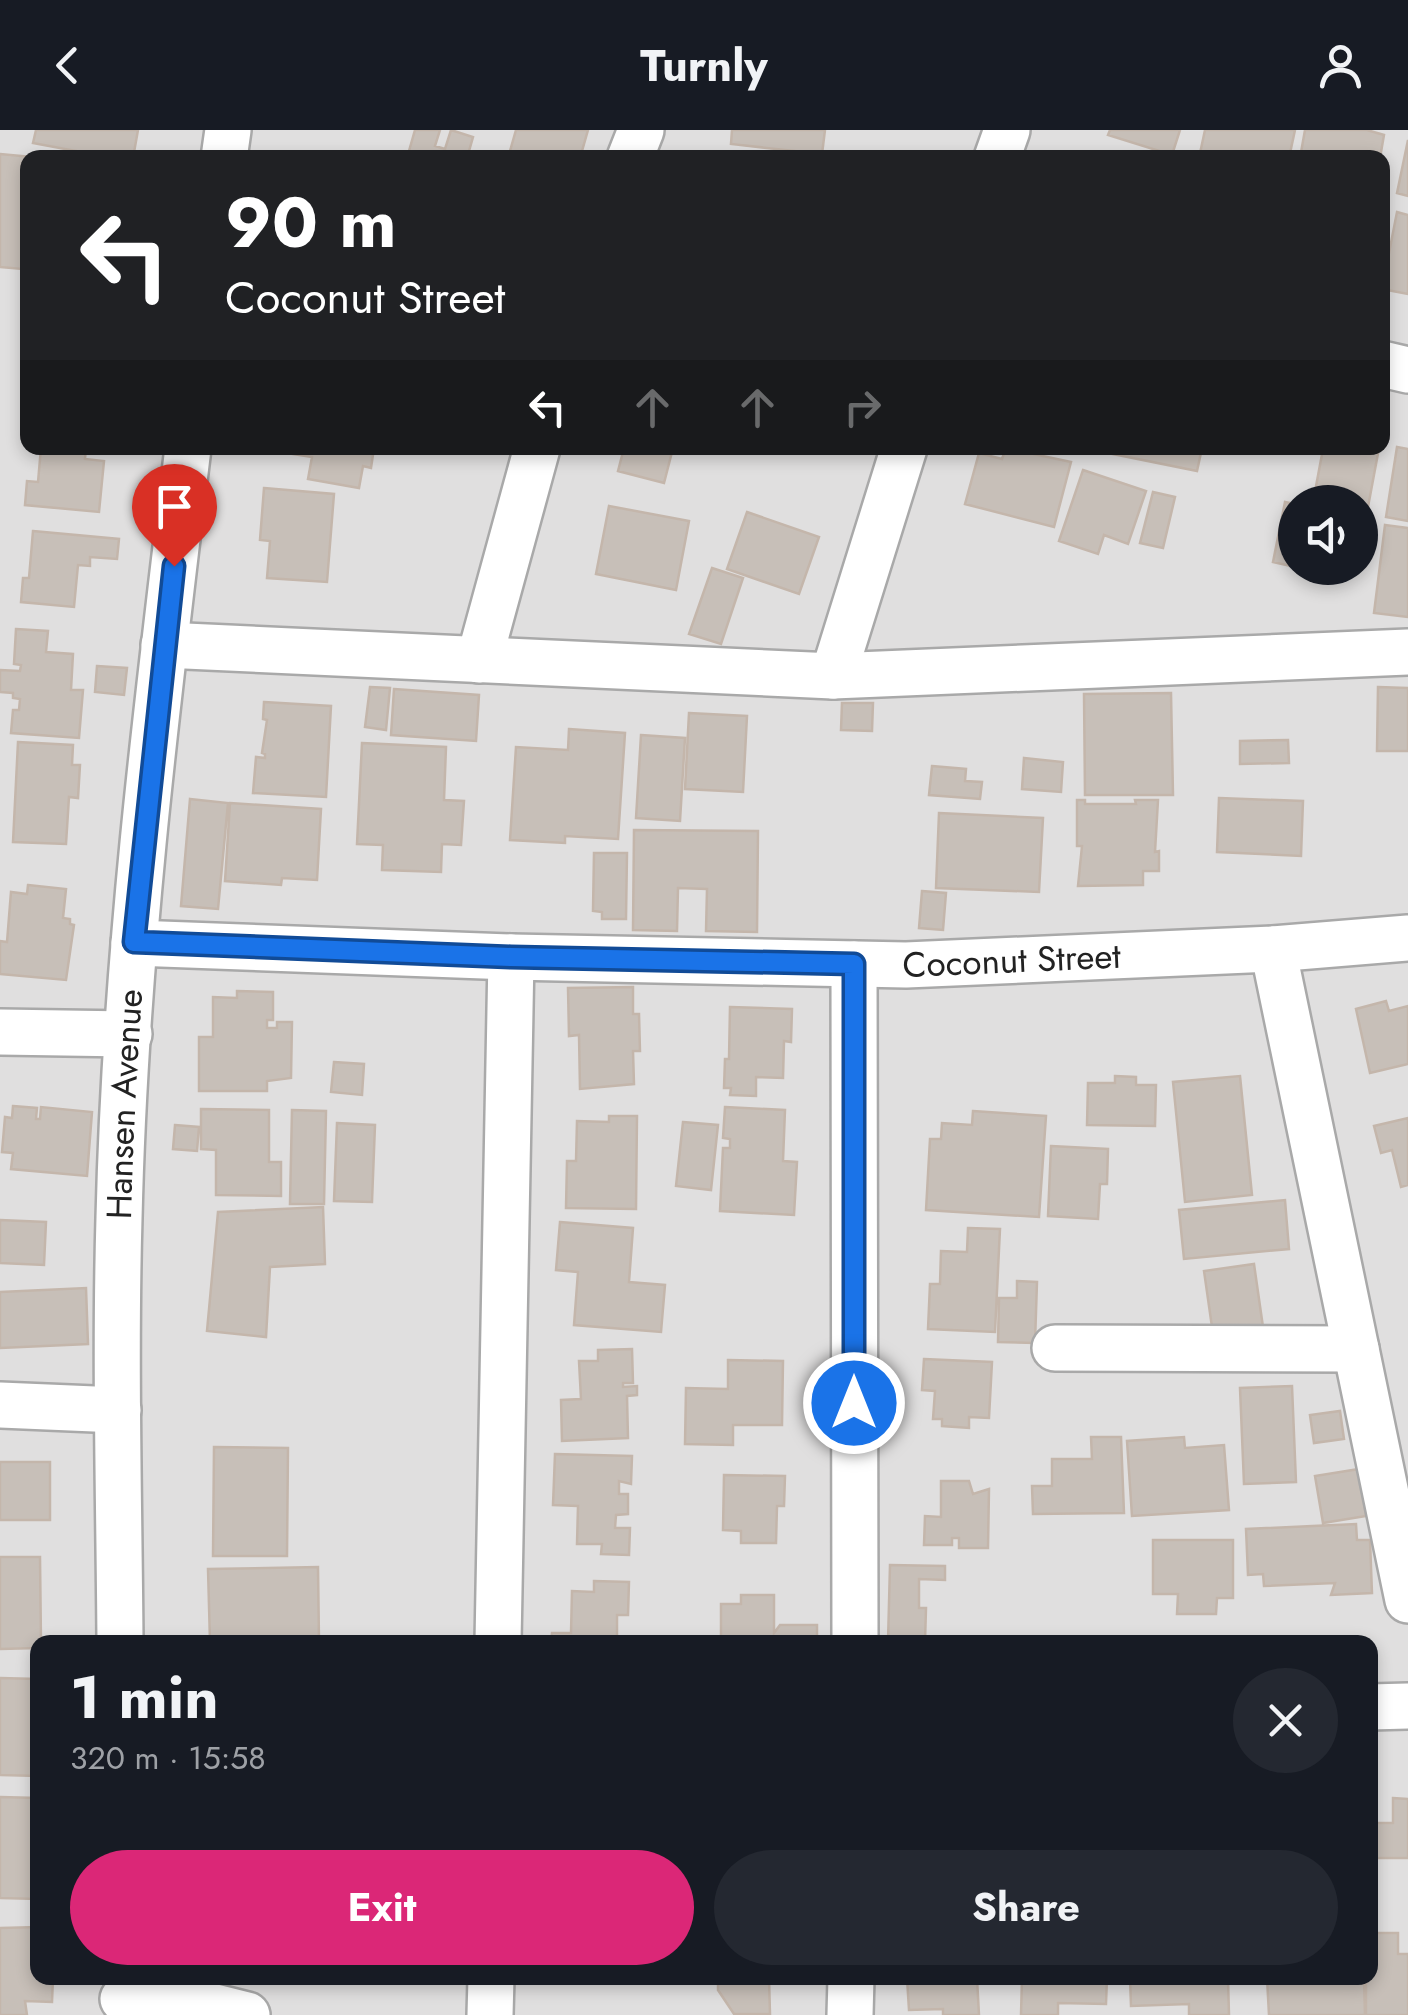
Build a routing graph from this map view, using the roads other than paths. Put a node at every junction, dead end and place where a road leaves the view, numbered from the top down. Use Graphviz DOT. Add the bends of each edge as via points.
graph roads {
  1 [pos="187,455"];
  2 [pos="535,455"];
  3 [pos="902,455"];
  4 [pos="164,644"];
  5 [pos="1408,652"];
  6 [pos="479,660"];
  7 [pos="833,676"];
  8 [pos="1408,938"];
  9 [pos="134,942"];
  10 [pos="1273,950"];
  11 [pos="511,957"];
  12 [pos="854,964"];
  13 [pos="0,1032"];
  14 [pos="129,1034"];
  15 [pos="1056,1348"];
  16 [pos="1356,1349"];
  17 [pos="0,1406"];
  18 [pos="118,1410"];
  19 [pos="1408,1600"];
  20 [pos="120,1635"];
  21 [pos="498,1635"];
  22 [pos="854,1635"];
  23 [pos="1408,1706"];
  24 [pos="1378,1707"];
  25 [pos="491,1985"];
  26 [pos="851,1985"];
  27 [pos="123,1997"];
  28 [pos="247,2015"];
  29 [pos="490,2015"];
  30 [pos="850,2015"];
  1 -- 4 [label="street, Hansen Avenue"];
  2 -- 6 [label="street"];
  3 -- 7 [label="street"];
  4 -- 6 [label="street"];
  4 -- 9 [label="street, Hansen Avenue"];
  5 -- 7 [label="street"];
  6 -- 7 [label="street"];
  8 -- 10 [label="street, Coconut Street"];
  9 -- 11 [label="street, Coconut Street"];
  9 -- 14 [label="street, Hansen Avenue"];
  10 -- 12 [label="street, Coconut Street"];
  10 -- 16 [label="street"];
  11 -- 12 [label="street, Coconut Street"];
  11 -- 21 [label="street"];
  12 -- 22 [label="street"];
  13 -- 14 [label="street"];
  14 -- 18 [label="street, Hansen Avenue"];
  15 -- 16 [label="street"];
  16 -- 19 [label="street"];
  17 -- 18 [label="street"];
  18 -- 20 [label="street, Hansen Avenue"];
  23 -- 24 [label="street"];
  25 -- 29 [label="street"];
  26 -- 30 [label="street"];
  27 -- 28 [label="street" via="195,2002"];
}
